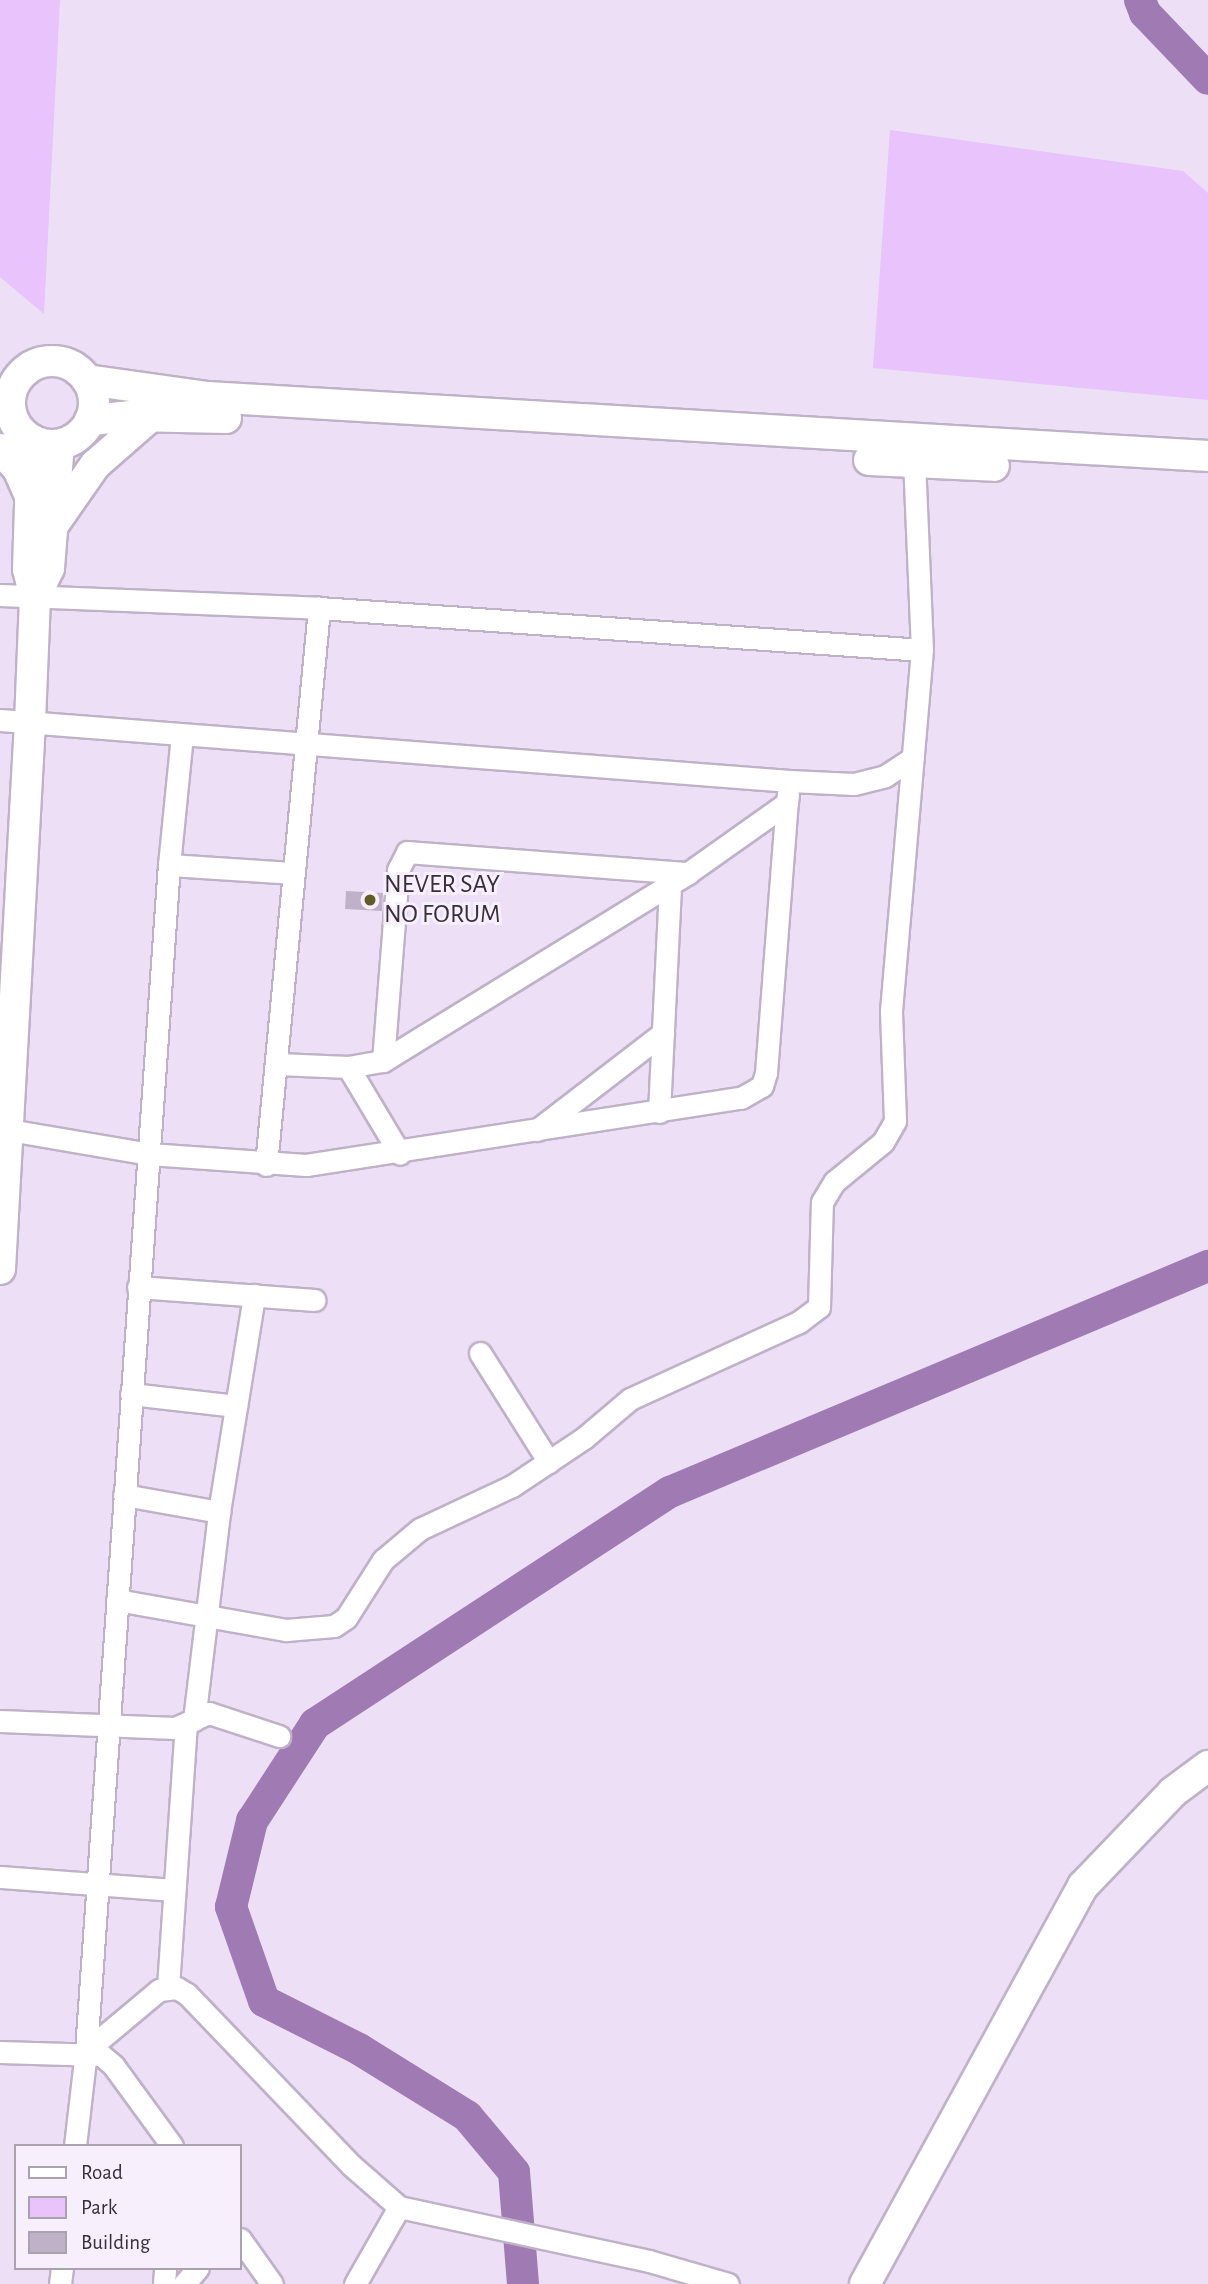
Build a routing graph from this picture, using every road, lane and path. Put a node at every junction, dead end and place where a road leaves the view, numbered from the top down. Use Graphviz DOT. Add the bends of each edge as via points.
graph roads {
  1 [pos="12,371"];
  2 [pos="87,380"];
  3 [pos="151,416"];
  4 [pos="90,420"];
  5 [pos="26,431"];
  6 [pos="0,449"];
  7 [pos="1208,456"];
  8 [pos="914,463"];
  9 [pos="1208,477"];
  10 [pos="30,496"];
  11 [pos="52,527"];
  12 [pos="0,595"];
  13 [pos="35,597"];
  14 [pos="319,608"];
  15 [pos="922,650"];
  16 [pos="0,720"];
  17 [pos="30,722"];
  18 [pos="182,735"];
  19 [pos="307,745"];
  20 [pos="913,758"];
  21 [pos="790,781"];
  22 [pos="787,803"];
  23 [pos="169,865"];
  24 [pos="292,873"];
  25 [pos="679,878"];
  26 [pos="663,1033"];
  27 [pos="383,1061"];
  28 [pos="278,1064"];
  29 [pos="348,1067"];
  30 [pos="5,1093"];
  31 [pos="659,1112"];
  32 [pos="9,1130"];
  33 [pos="536,1132"];
  34 [pos="149,1154"];
  35 [pos="400,1154"];
  36 [pos="266,1166"];
  37 [pos="1,1222"];
  38 [pos="0,1269"];
  39 [pos="138,1287"];
  40 [pos="254,1295"];
  41 [pos="315,1300"];
  42 [pos="480,1353"];
  43 [pos="131,1394"];
  44 [pos="236,1406"];
  45 [pos="549,1462"];
  46 [pos="124,1495"];
  47 [pos="219,1512"];
  48 [pos="117,1600"];
  49 [pos="206,1615"];
  50 [pos="0,1721"];
  51 [pos="190,1723"];
  52 [pos="108,1725"];
  53 [pos="279,1736"];
  54 [pos="1208,1766"];
  55 [pos="0,1877"];
  56 [pos="96,1885"];
  57 [pos="174,1890"];
  58 [pos="168,1987"];
  59 [pos="0,2052"];
  60 [pos="86,2052"];
  61 [pos="75,2144"];
  62 [pos="171,2144"];
  63 [pos="406,2209"];
  64 [pos="242,2242"];
  65 [pos="196,2270"];
  66 [pos="718,2282"];
  67 [pos="184,2284"];
  68 [pos="272,2284"];
  69 [pos="355,2284"];
  70 [pos="865,2284"];
  1 -- 2 [label="main road" via="51,361 77,369"];
  1 -- 5 [label="main road" via="11,394"];
  2 -- 4 [label="main road" via="93,393"];
  2 -- 7 [label="main road" via="208,397"];
  3 -- 4 [label="main road"];
  3 -- 8 [label="main road" via="317,422"];
  3 -- 11 [label="main road" via="95,465"];
  4 -- 5 [label="main road" via="77,436"];
  5 -- 10 [label="main road"];
  5 -- 11 [label="main road"];
  6 -- 10 [label="main road" via="18,469"];
  8 -- 9 [label="main road"];
  8 -- 15 [label="street"];
  10 -- 13 [label="main road" via="29,578"];
  11 -- 13 [label="main road" via="47,579"];
  12 -- 13 [label="street"];
  13 -- 14 [label="street"];
  13 -- 17 [label="main road"];
  14 -- 15 [label="street"];
  14 -- 19 [label="street"];
  15 -- 20 [label="street"];
  16 -- 17 [label="street"];
  17 -- 18 [label="street"];
  17 -- 30 [label="main road"];
  18 -- 19 [label="street"];
  18 -- 23 [label="street"];
  19 -- 21 [label="street"];
  19 -- 24 [label="street"];
  20 -- 21 [label="street" via="885,776 854,784"];
  20 -- 45 [label="street" via="891,1011 895,1121 883,1142 834,1182 822,1202 819,1307 799,1322 630,1399"];
  21 -- 22 [label="street"];
  22 -- 25 [label="street"];
  22 -- 31 [label="street" via="762,1086 741,1098"];
  23 -- 24 [label="street"];
  23 -- 34 [label="street"];
  24 -- 28 [label="street"];
  25 -- 26 [label="street"];
  25 -- 27 [label="street"];
  25 -- 27 [label="street" via="407,852 398,870"];
  26 -- 31 [label="street"];
  26 -- 33 [label="street"];
  27 -- 29 [label="street"];
  28 -- 29 [label="street"];
  28 -- 36 [label="street"];
  29 -- 35 [label="street"];
  30 -- 32 [label="main road"];
  31 -- 33 [label="street"];
  32 -- 34 [label="street"];
  32 -- 37 [label="main road"];
  33 -- 35 [label="street"];
  34 -- 36 [label="street"];
  34 -- 39 [label="street"];
  35 -- 36 [label="street" via="351,1162"];
  37 -- 38 [label="main road"];
  39 -- 40 [label="street"];
  39 -- 43 [label="street"];
  40 -- 41 [label="street"];
  40 -- 44 [label="street"];
  42 -- 45 [label="street"];
  43 -- 44 [label="street"];
  43 -- 46 [label="street"];
  44 -- 47 [label="street"];
  45 -- 49 [label="street" via="487,1501 419,1529 383,1560 346,1618 334,1626 286,1630"];
  46 -- 47 [label="street"];
  46 -- 48 [label="street"];
  47 -- 49 [label="street"];
  48 -- 49 [label="street"];
  48 -- 52 [label="street"];
  49 -- 51 [label="street"];
  50 -- 52 [label="street"];
  51 -- 52 [label="street"];
  51 -- 53 [label="street" via="218,1713"];
  51 -- 57 [label="street"];
  52 -- 56 [label="street"];
  54 -- 70 [label="main road" via="1173,1792 1083,1886"];
  55 -- 56 [label="street"];
  56 -- 57 [label="street"];
  56 -- 60 [label="street"];
  57 -- 58 [label="street"];
  58 -- 60 [label="street"];
  58 -- 63 [label="street" via="187,1994 351,2165"];
  59 -- 60 [label="street"];
  60 -- 61 [label="street"];
  60 -- 62 [label="street" via="113,2065"];
  63 -- 66 [label="street" via="589,2248"];
  63 -- 69 [label="street"];
  64 -- 68 [label="street"];
  65 -- 67 [label="street"];
}
